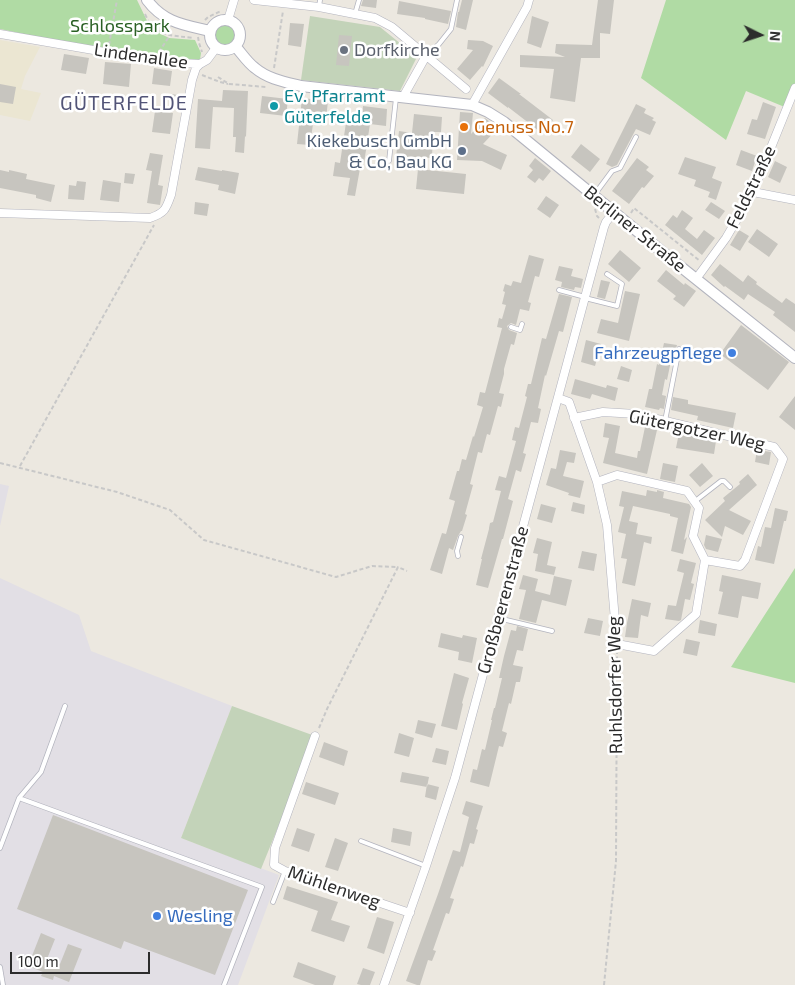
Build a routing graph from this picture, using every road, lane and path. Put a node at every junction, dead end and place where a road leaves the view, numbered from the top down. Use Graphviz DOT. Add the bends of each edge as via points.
graph roads {
  1 [pos="117,0"];
  2 [pos="148,0"];
  3 [pos="234,0"];
  4 [pos="254,0"];
  5 [pos="359,0"];
  6 [pos="457,0"];
  7 [pos="529,0"];
  8 [pos="285,4"];
  9 [pos="320,4"];
  10 [pos="355,14"];
  11 [pos="228,20"];
  12 [pos="210,30"];
  13 [pos="0,34"];
  14 [pos="170,35"];
  15 [pos="236,47"];
  16 [pos="216,48"];
  17 [pos="108,52"];
  18 [pos="426,56"];
  19 [pos="154,60"];
  20 [pos="200,64"];
  21 [pos="274,66"];
  22 [pos="195,72"];
  23 [pos="218,77"];
  24 [pos="229,84"];
  25 [pos="262,86"];
  26 [pos="795,88"];
  27 [pos="466,89"];
  28 [pos="400,97"];
  29 [pos="472,106"];
  30 [pos="636,137"];
  31 [pos="389,162"];
  32 [pos="753,192"];
  33 [pos="795,200"];
  34 [pos="594,201"];
  35 [pos="614,212"];
  36 [pos="0,213"];
  37 [pos="160,214"];
  38 [pos="630,214"];
  39 [pos="596,216"];
  40 [pos="706,265"];
  41 [pos="607,274"];
  42 [pos="696,279"];
  43 [pos="559,290"];
  44 [pos="585,298"];
  45 [pos="522,324"];
  46 [pos="511,327"];
  47 [pos="679,349"];
  48 [pos="795,358"];
  49 [pos="558,398"];
  50 [pos="574,418"];
  51 [pos="665,421"];
  52 [pos="0,463"];
  53 [pos="20,466"];
  54 [pos="597,482"];
  55 [pos="730,487"];
  56 [pos="694,502"];
  57 [pos="461,538"];
  58 [pos="458,556"];
  59 [pos="705,560"];
  60 [pos="398,567"];
  61 [pos="407,571"];
  62 [pos="498,618"];
  63 [pos="552,631"];
  64 [pos="617,644"];
  65 [pos="66,706"];
  66 [pos="315,736"];
  67 [pos="20,798"];
  68 [pos="361,841"];
  69 [pos="0,848"];
  70 [pos="426,866"];
  71 [pos="285,871"];
  72 [pos="273,902"];
  73 [pos="410,913"];
  74 [pos="0,967"];
  75 [pos="3,985"];
  76 [pos="224,985"];
  77 [pos="384,985"];
  78 [pos="604,985"];
  1 -- 17 [label="path"];
  2 -- 12 [label="main road" via="158,12 179,24"];
  3 -- 11 [label="street"];
  4 -- 8 [label="street"];
  5 -- 10 [label="lane"];
  6 -- 18 [label="lane" via="451,29"];
  7 -- 29 [label="street"];
  8 -- 9 [label="street"];
  8 -- 21 [label="path"];
  9 -- 10 [label="street"];
  10 -- 18 [label="street" via="375,18 392,27"];
  11 -- 12 [label="main road" via="220,21"];
  11 -- 15 [label="main road" via="237,25 241,34"];
  12 -- 16 [label="main road" via="210,40"];
  13 -- 17 [label="street, Lindenallee"];
  14 -- 19 [label="path"];
  15 -- 16 [label="main road" via="226,51"];
  15 -- 28 [label="main road, Berliner Straße" via="254,68 282,82"];
  16 -- 20 [label="street, Lindenallee"];
  17 -- 19 [label="street, Lindenallee"];
  18 -- 27 [label="street"];
  18 -- 28 [label="street"];
  19 -- 20 [label="street, Lindenallee"];
  20 -- 22 [label="street"];
  22 -- 24 [label="path"];
  22 -- 37 [label="street" via="172,195"];
  23 -- 24 [label="path"];
  24 -- 25 [label="path"];
  26 -- 32 [label="street, Feldstraße"];
  28 -- 29 [label="main road, Berliner Straße"];
  28 -- 31 [label="lane"];
  29 -- 34 [label="main road, Berliner Straße" via="504,122"];
  30 -- 34 [label="lane" via="620,168 612,171"];
  32 -- 33 [label="street"];
  32 -- 40 [label="street, Feldstraße"];
  34 -- 35 [label="main road, Berliner Straße"];
  34 -- 39 [label="path"];
  35 -- 42 [label="main road, Berliner Straße"];
  35 -- 44 [label="street, Großbeerenstraße" via="604,227"];
  36 -- 37 [label="street" via="150,218"];
  37 -- 53 [label="path"];
  38 -- 40 [label="path" via="634,208"];
  40 -- 42 [label="street, Feldstraße"];
  41 -- 44 [label="lane" via="622,284 617,306"];
  42 -- 48 [label="main road, Berliner Straße"];
  43 -- 44 [label="lane"];
  44 -- 49 [label="street, Großbeerenstraße"];
  45 -- 46 [label="lane" via="520,330"];
  47 -- 51 [label="lane"];
  49 -- 50 [label="street, Ruhlsdorfer Weg" via="569,402"];
  49 -- 62 [label="street, Großbeerenstraße"];
  50 -- 51 [label="street, Gütergotzer Weg" via="603,412 636,414"];
  50 -- 54 [label="street, Ruhlsdorfer Weg"];
  51 -- 59 [label="street, Gütergotzer Weg" via="774,447 783,459 745,560 740,566"];
  52 -- 60 [label="path" via="126,495 170,510 204,540 336,577 372,566"];
  54 -- 56 [label="street" via="617,475 686,492"];
  54 -- 64 [label="street, Ruhlsdorfer Weg" via="607,525"];
  55 -- 56 [label="lane" via="721,481"];
  56 -- 59 [label="street" via="699,508 693,536"];
  57 -- 58 [label="lane"];
  59 -- 64 [label="street" via="696,614 654,651"];
  60 -- 61 [label="path"];
  60 -- 66 [label="path"];
  62 -- 63 [label="lane"];
  62 -- 70 [label="street, Großbeerenstraße"];
  64 -- 78 [label="path, Ruhlsdorfer Weg" via="616,862"];
  65 -- 67 [label="lane" via="41,772"];
  66 -- 71 [label="street, Mühlenweg" via="274,848 274,865"];
  67 -- 69 [label="lane"];
  67 -- 76 [label="lane" via="262,887"];
  68 -- 70 [label="lane"];
  70 -- 73 [label="street, Großbeerenstraße"];
  71 -- 72 [label="lane"];
  71 -- 73 [label="street, Mühlenweg"];
  73 -- 77 [label="street, Großbeerenstraße"];
  74 -- 75 [label="lane"];
}
